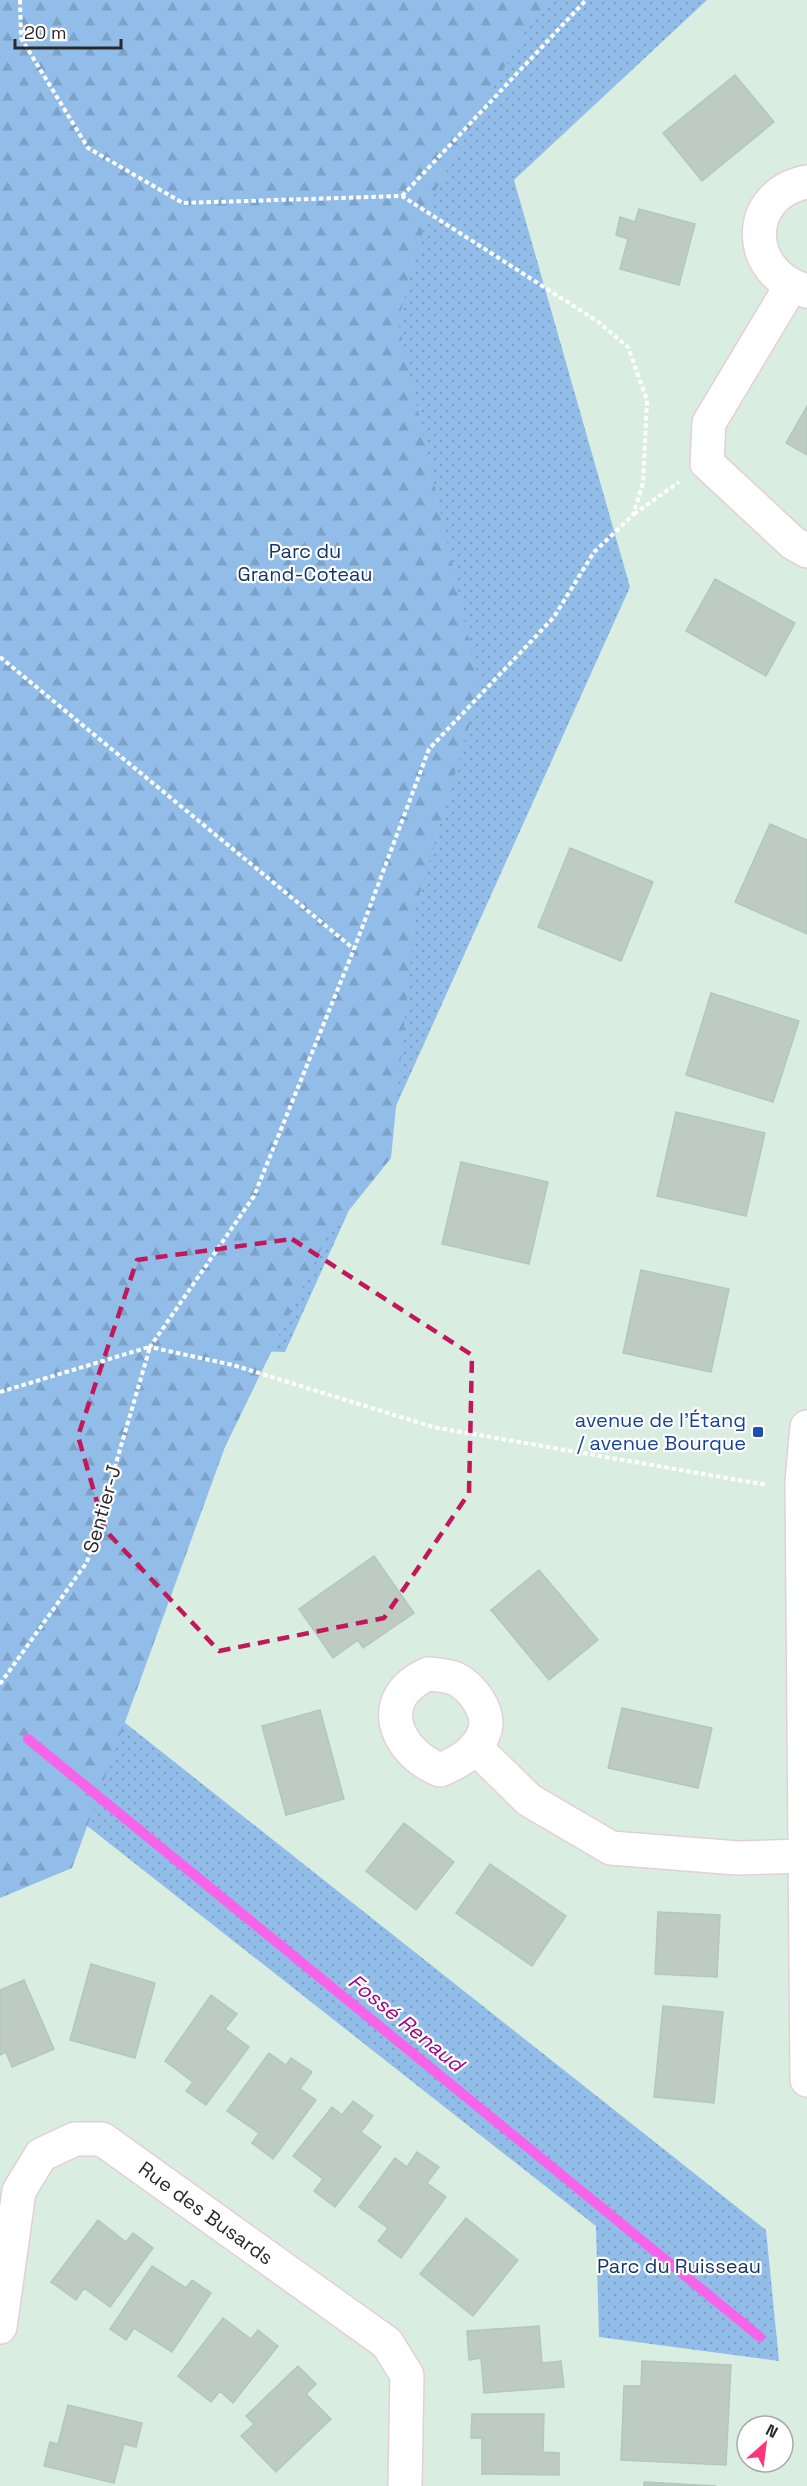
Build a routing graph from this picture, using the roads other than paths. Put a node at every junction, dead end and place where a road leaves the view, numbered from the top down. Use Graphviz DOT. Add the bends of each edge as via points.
graph roads {
  1 [pos="807,182"];
  2 [pos="799,289"];
  3 [pos="807,551"];
  4 [pos="807,1427"];
  5 [pos="805,1481"];
  6 [pos="475,1747"];
  7 [pos="805,1856"];
  8 [pos="807,2080"];
  9 [pos="0,2327"];
  10 [pos="405,2486"];
  1 -- 2 [label="street" via="779,194 767,207 760,225 765,261 776,276"];
  2 -- 3 [label="street" via="709,423 707,463 793,543"];
  4 -- 5 [label="street"];
  5 -- 7 [label="street"];
  6 -- 7 [label="street" via="529,1800 611,1848 734,1858"];
  7 -- 8 [label="street"];
  9 -- 10 [label="street, Rue des Busards" via="19,2191 41,2155 75,2139 102,2139 387,2343 407,2375"];
}
